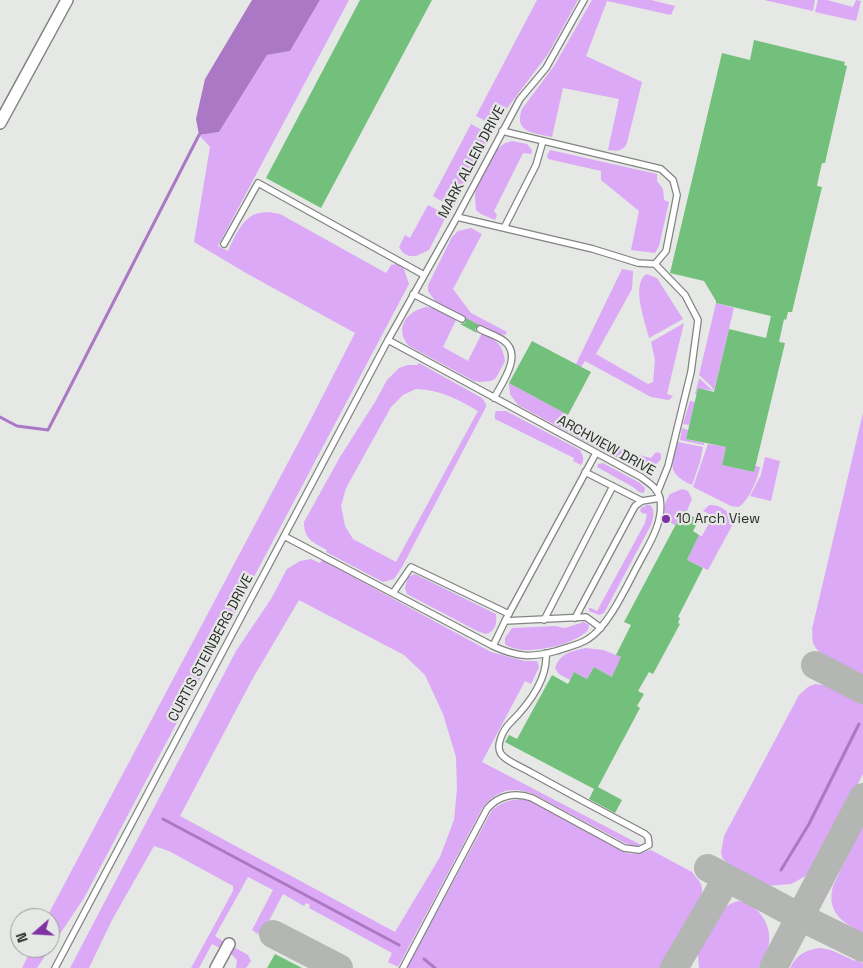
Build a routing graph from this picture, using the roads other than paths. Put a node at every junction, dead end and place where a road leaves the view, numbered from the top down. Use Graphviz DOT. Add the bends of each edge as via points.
graph roads {
  1 [pos="67,0"];
  2 [pos="584,0"];
  3 [pos="0,123"];
  4 [pos="502,130"];
  5 [pos="543,141"];
  6 [pos="457,217"];
  7 [pos="504,228"];
  8 [pos="224,244"];
  9 [pos="655,264"];
  10 [pos="424,275"];
  11 [pos="414,294"];
  12 [pos="462,319"];
  13 [pos="480,328"];
  14 [pos="388,340"];
  15 [pos="494,398"];
  16 [pos="596,452"];
  17 [pos="585,472"];
  18 [pos="613,486"];
  19 [pos="658,491"];
  20 [pos="660,498"];
  21 [pos="642,501"];
  22 [pos="284,536"];
  23 [pos="393,593"];
  24 [pos="509,614"];
  25 [pos="575,618"];
  26 [pos="544,620"];
  27 [pos="505,621"];
  28 [pos="601,628"];
  29 [pos="493,646"];
  30 [pos="546,653"];
  31 [pos="229,944"];
  32 [pos="55,968"];
  33 [pos="216,968"];
  34 [pos="403,968"];
  1 -- 3 [label="street"];
  2 -- 4 [label="lane, MARK ALLEN DRIVE" via="546,68 520,99"];
  4 -- 5 [label="lane"];
  4 -- 6 [label="lane, MARK ALLEN DRIVE"];
  5 -- 7 [label="lane" via="536,165"];
  5 -- 9 [label="lane" via="661,169 673,180 677,195 666,251"];
  6 -- 7 [label="lane"];
  6 -- 10 [label="lane, MARK ALLEN DRIVE"];
  7 -- 9 [label="lane" via="638,263"];
  8 -- 10 [label="lane" via="258,184"];
  9 -- 19 [label="lane" via="685,295 698,320 691,372 668,466"];
  10 -- 11 [label="lane, MARK ALLEN DRIVE"];
  11 -- 12 [label="lane"];
  11 -- 14 [label="lane, MARK ALLEN DRIVE"];
  13 -- 15 [label="lane" via="504,340 512,358"];
  14 -- 15 [label="lane, ARCHVIEW DRIVE"];
  14 -- 22 [label="lane, CURTIS STEINBERG DRIVE"];
  15 -- 16 [label="lane, ARCHVIEW DRIVE"];
  16 -- 17 [label="lane"];
  16 -- 19 [label="lane, ARCHVIEW DRIVE" via="641,477"];
  17 -- 18 [label="lane"];
  17 -- 24 [label="lane"];
  18 -- 21 [label="lane"];
  18 -- 26 [label="lane"];
  19 -- 20 [label="lane, ARCHVIEW DRIVE"];
  20 -- 21 [label="lane"];
  20 -- 28 [label="lane, ARCHVIEW DRIVE" via="654,534 622,596"];
  21 -- 25 [label="lane" via="635,506"];
  22 -- 23 [label="lane, ARCHVIEW DRIVE"];
  22 -- 32 [label="lane, CURTIS STEINBERG DRIVE"];
  23 -- 24 [label="lane" via="411,567"];
  23 -- 29 [label="lane, ARCHVIEW DRIVE"];
  24 -- 27 [label="lane"];
  25 -- 26 [label="lane"];
  25 -- 28 [label="lane" via="586,617"];
  26 -- 27 [label="lane"];
  27 -- 29 [label="lane"];
  28 -- 30 [label="lane, ARCHVIEW DRIVE" via="579,644"];
  29 -- 30 [label="lane, ARCHVIEW DRIVE" via="522,656"];
  30 -- 34 [label="lane" via="544,674 526,706 508,725 500,740 500,753 645,834 649,845 639,850 624,848 532,798 502,797 487,809"];
  31 -- 33 [label="street"];
}
